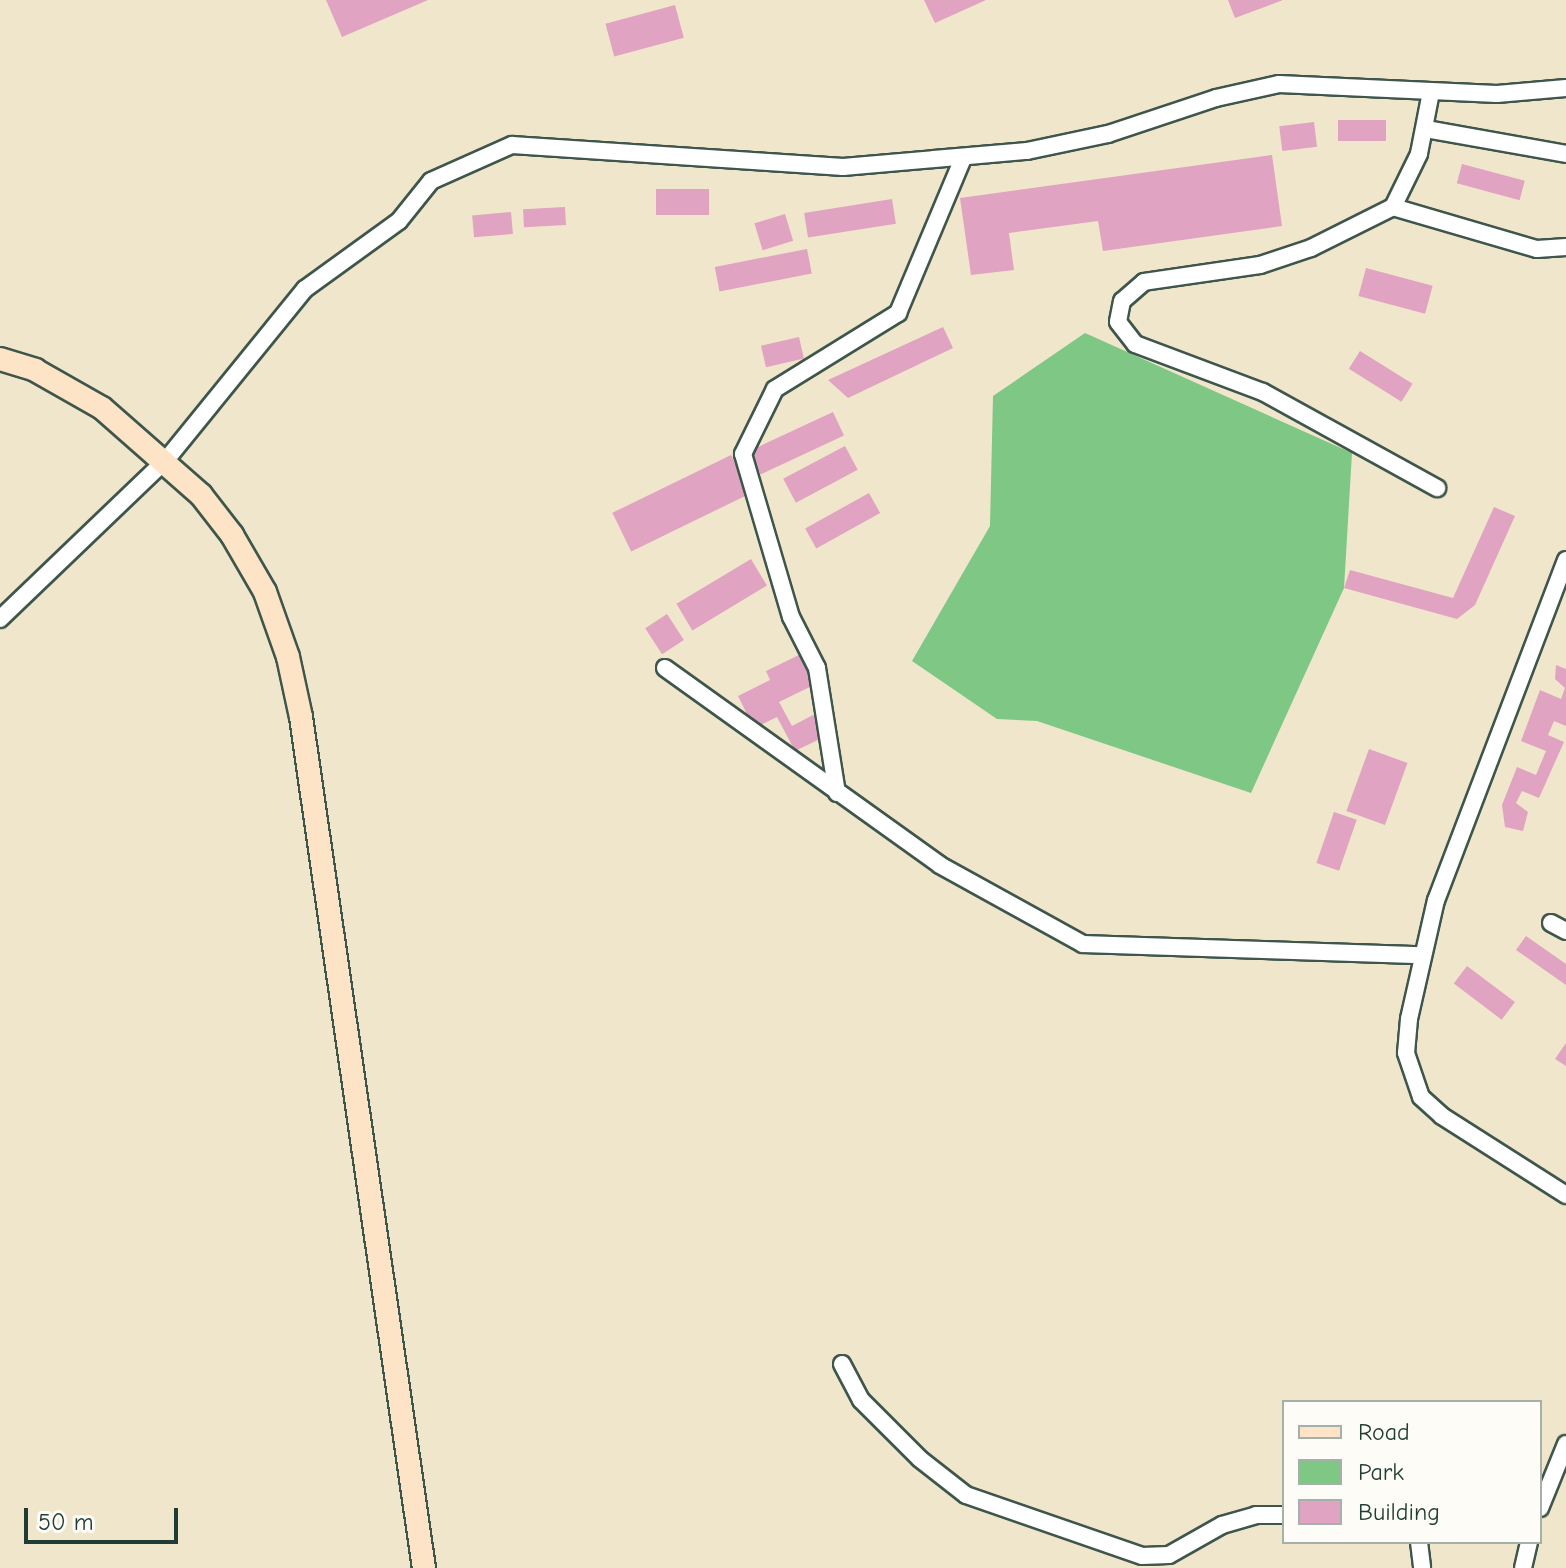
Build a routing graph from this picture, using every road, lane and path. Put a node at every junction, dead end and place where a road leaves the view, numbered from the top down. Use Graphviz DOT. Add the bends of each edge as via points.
graph roads {
  1 [pos="1566,88"];
  2 [pos="1431,92"];
  3 [pos="1426,129"];
  4 [pos="1566,154"];
  5 [pos="963,158"];
  6 [pos="1393,207"];
  7 [pos="1566,247"];
  8 [pos="0,359"];
  9 [pos="166,460"];
  10 [pos="1437,488"];
  11 [pos="1566,560"];
  12 [pos="0,619"];
  13 [pos="665,668"];
  14 [pos="837,793"];
  15 [pos="1421,955"];
  16 [pos="1566,1195"];
  17 [pos="842,1364"];
  18 [pos="1566,1444"];
  19 [pos="1547,1474"];
  20 [pos="1542,1498"];
  21 [pos="1282,1515"];
  22 [pos="1419,1544"];
  23 [pos="1529,1544"];
  24 [pos="424,1568"];
  25 [pos="1422,1568"];
  26 [pos="1523,1568"];
  1 -- 2 [label="street"];
  2 -- 3 [label="street"];
  2 -- 5 [label="street" via="1279,84 1216,98 1108,134"];
  3 -- 4 [label="street"];
  3 -- 6 [label="street"];
  5 -- 9 [label="street" via="843,167 512,145 476,158 431,181 399,221 305,289"];
  5 -- 14 [label="street" via="898,313 775,389 743,454 791,617 817,668"];
  6 -- 7 [label="street" via="1537,249"];
  6 -- 10 [label="street" via="1311,248 1260,265 1144,282 1122,301 1118,322 1135,344 1263,392"];
  8 -- 9 [label="main road" via="66,385"];
  9 -- 12 [label="street"];
  9 -- 24 [label="main road" via="232,535 265,592 288,657"];
  11 -- 15 [label="street" via="1436,900"];
  13 -- 14 [label="street"];
  14 -- 15 [label="street" via="940,865 1083,944"];
  15 -- 16 [label="street" via="1406,1053 1421,1097"];
  17 -- 21 [label="street" via="861,1400 920,1459 966,1495 1127,1551 1169,1555 1222,1525 1256,1515"];
  18 -- 19 [label="street"];
  19 -- 20 [label="street"];
  22 -- 25 [label="street"];
  23 -- 26 [label="street"];
}
